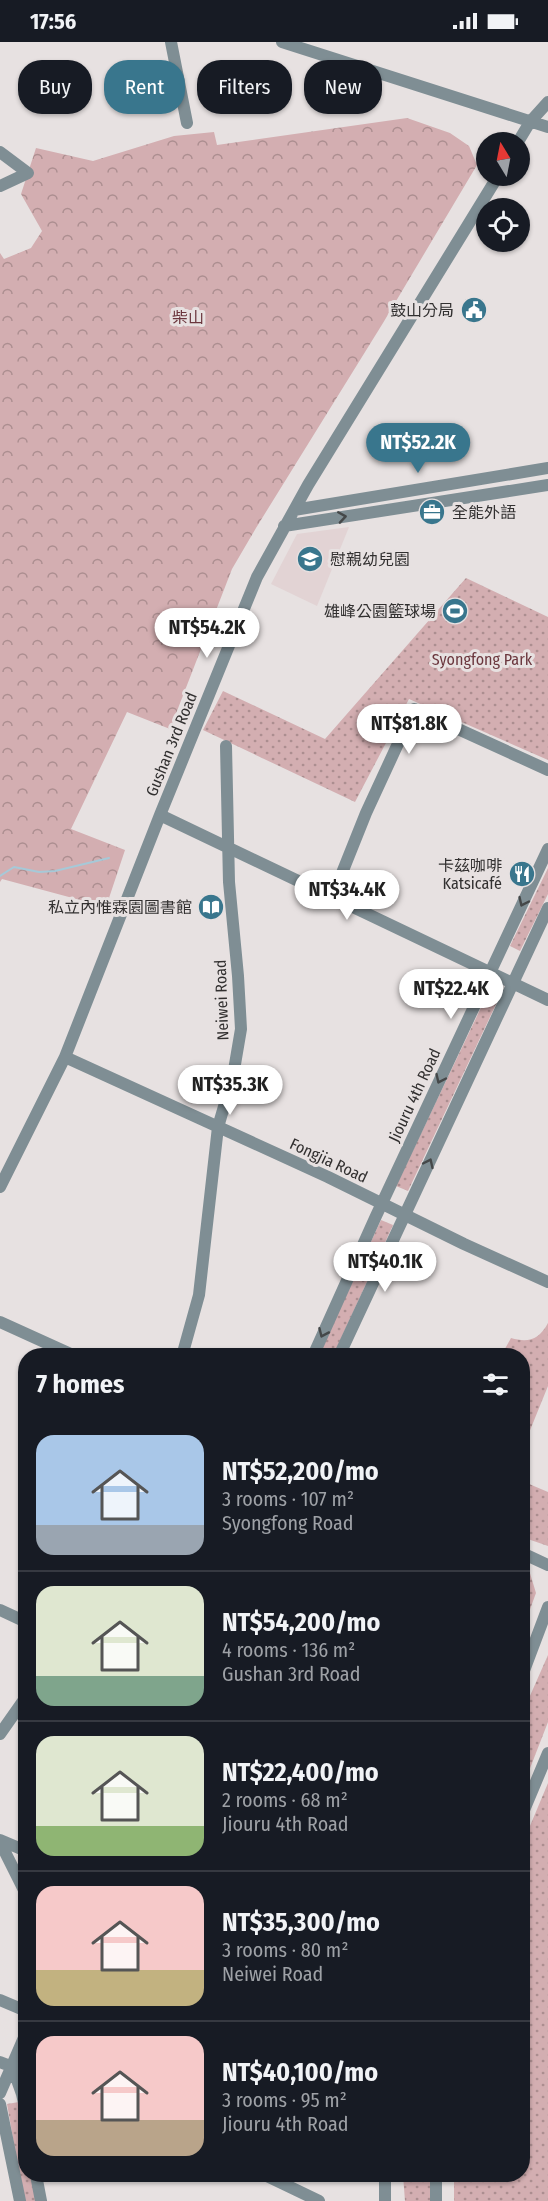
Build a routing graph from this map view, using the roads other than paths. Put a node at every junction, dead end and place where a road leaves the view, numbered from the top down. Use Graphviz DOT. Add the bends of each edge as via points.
graph roads {
  1 [pos="171,42"];
  2 [pos="282,42"];
  3 [pos="548,102"];
  4 [pos="530,122"];
  5 [pos="188,123"];
  6 [pos="548,127"];
  7 [pos="524,132"];
  8 [pos="0,152"];
  9 [pos="0,186"];
  10 [pos="492,186"];
  11 [pos="548,468"];
  12 [pos="548,485"];
  13 [pos="294,510"];
  14 [pos="284,526"];
  15 [pos="226,746"];
  16 [pos="548,770"];
  17 [pos="160,815"];
  18 [pos="227,847"];
  19 [pos="548,849"];
  20 [pos="332,898"];
  21 [pos="548,908"];
  22 [pos="490,973"];
  23 [pos="512,983"];
  24 [pos="548,1000"];
  25 [pos="65,1057"];
  26 [pos="218,1127"];
  27 [pos="0,1187"];
  28 [pos="382,1203"];
  29 [pos="404,1216"];
  30 [pos="548,1282"];
  31 [pos="0,1322"];
  32 [pos="57,1348"];
  33 [pos="184,1348"];
  34 [pos="317,1348"];
  35 [pos="343,1348"];
  36 [pos="530,1557"];
  37 [pos="548,1565"];
  38 [pos="548,1607"];
  39 [pos="0,1610"];
  40 [pos="18,1618"];
  41 [pos="530,1655"];
  42 [pos="18,1708"];
  43 [pos="1,1731"];
  44 [pos="548,1753"];
  45 [pos="530,1796"];
  46 [pos="0,1841"];
  47 [pos="18,1848"];
  48 [pos="18,1878"];
  49 [pos="0,2000"];
  50 [pos="18,2008"];
  51 [pos="18,2045"];
  52 [pos="6,2064"];
  53 [pos="0,2077"];
  54 [pos="18,2086"];
  55 [pos="0,2093"];
  56 [pos="0,2104"];
  57 [pos="6,2153"];
  58 [pos="37,2182"];
  59 [pos="280,2182"];
  60 [pos="385,2182"];
  61 [pos="435,2182"];
  62 [pos="20,2201"];
  63 [pos="41,2201"];
  64 [pos="319,2201"];
  65 [pos="385,2201"];
  66 [pos="436,2201"];
  1 -- 5 [label="street"];
  2 -- 4 [label="street"];
  3 -- 4 [label="street"];
  4 -- 6 [label="street"];
  4 -- 7 [label="street"];
  8 -- 9 [label="street" via="28,173"];
  10 -- 13 [label="street, Gushan 3rd Road"];
  11 -- 13 [label="street"];
  14 -- 12 [label="street, one-way"];
  13 -- 14 [label="street, Gushan 3rd Road"];
  14 -- 17 [label="street, Gushan 3rd Road" via="234,628"];
  15 -- 18 [label="street, Neiwei Road"];
  16 -- 20 [label="street" via="414,709"];
  17 -- 18 [label="street"];
  17 -- 25 [label="street, Gushan 3rd Road"];
  18 -- 20 [label="street"];
  18 -- 26 [label="street, Neiwei Road" via="241,1029"];
  19 -- 22 [label="street, Jiouru 4th Road, one-way"];
  20 -- 22 [label="street"];
  21 -- 23 [label="street"];
  22 -- 23 [label="street"];
  22 -- 28 [label="street, Jiouru 4th Road, one-way"];
  23 -- 24 [label="street"];
  29 -- 23 [label="street, one-way"];
  25 -- 26 [label="street, Fongjia Road"];
  25 -- 27 [label="street, Gushan 3rd Road"];
  26 -- 28 [label="street, Fongjia Road"];
  26 -- 33 [label="street, Neiwei Road" via="199,1295"];
  28 -- 29 [label="street, Fongjia Road"];
  28 -- 34 [label="street, Jiouru 4th Road, one-way"];
  29 -- 30 [label="street"];
  29 -- 35 [label="street"];
  31 -- 32 [label="street"];
  36 -- 37 [label="street"];
  38 -- 41 [label="street"];
  39 -- 40 [label="street"];
  42 -- 43 [label="street"];
  44 -- 45 [label="street"];
  46 -- 47 [label="street"];
  46 -- 48 [label="street"];
  49 -- 50 [label="street"];
  51 -- 52 [label="street"];
  52 -- 53 [label="street"];
  52 -- 54 [label="street"];
  52 -- 55 [label="street"];
  56 -- 57 [label="street"];
  57 -- 62 [label="street"];
  58 -- 63 [label="street"];
  59 -- 64 [label="street"];
  60 -- 65 [label="street"];
  61 -- 66 [label="street"];
}
